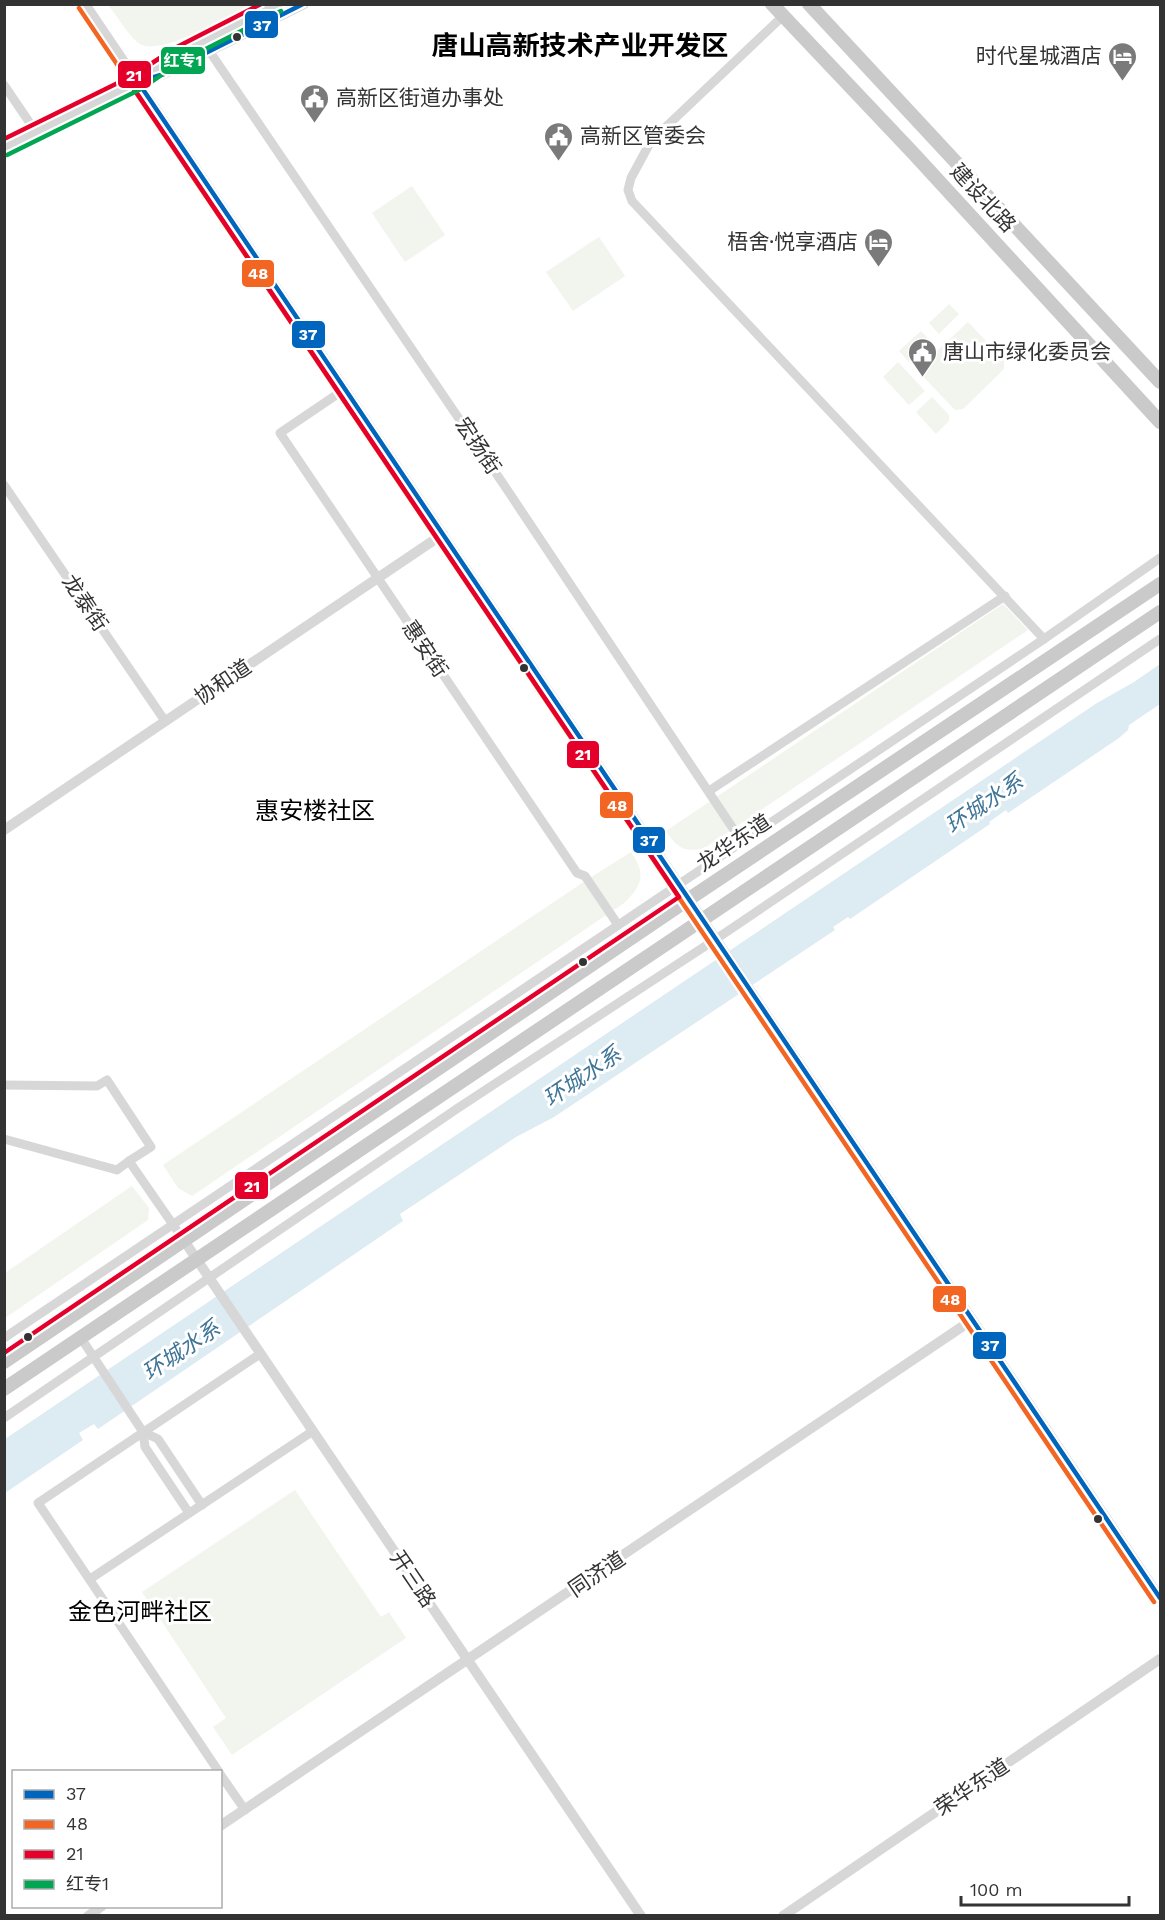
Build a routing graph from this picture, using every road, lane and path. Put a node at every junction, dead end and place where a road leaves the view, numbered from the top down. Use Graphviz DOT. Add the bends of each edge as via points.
graph roads {
  1 [pos="85,4"];
  2 [pos="278,4"];
  3 [pos="304,4"];
  4 [pos="772,4"];
  5 [pos="809,4"];
  6 [pos="783,16"];
  7 [pos="210,52"];
  8 [pos="138,82"];
  9 [pos="4,85"];
  10 [pos="36,132"];
  11 [pos="4,148"];
  12 [pos="1161,382"];
  13 [pos="345,389"];
  14 [pos="1161,422"];
  15 [pos="4,485"];
  16 [pos="443,534"];
  17 [pos="1161,558"];
  18 [pos="377,578"];
  19 [pos="1161,584"];
  20 [pos="1005,596"];
  21 [pos="1161,612"];
  22 [pos="1044,639"];
  23 [pos="1161,639"];
  24 [pos="165,721"];
  25 [pos="709,791"];
  26 [pos="4,830"];
  27 [pos="742,842"];
  28 [pos="679,885"];
  29 [pos="689,899"];
  30 [pos="702,919"];
  31 [pos="618,925"];
  32 [pos="716,939"];
  33 [pos="4,1085"];
  34 [pos="4,1139"];
  35 [pos="129,1161"];
  36 [pos="173,1226"];
  37 [pos="185,1242"];
  38 [pos="197,1259"];
  39 [pos="210,1279"];
  40 [pos="972,1320"];
  41 [pos="4,1338"];
  42 [pos="81,1338"];
  43 [pos="260,1354"];
  44 [pos="94,1358"];
  45 [pos="4,1362"];
  46 [pos="4,1389"];
  47 [pos="4,1418"];
  48 [pos="313,1431"];
  49 [pos="143,1432"];
  50 [pos="202,1505"];
  51 [pos="189,1513"];
  52 [pos="90,1579"];
  53 [pos="1161,1598"];
  54 [pos="1161,1659"];
  55 [pos="468,1661"];
  56 [pos="218,1770"];
  57 [pos="222,1776"];
  58 [pos="245,1810"];
  59 [pos="222,1825"];
  60 [pos="641,1916"];
  61 [pos="783,1916"];
  1 -- 8 [label="street"];
  2 -- 8 [label="street" via="178,55"];
  3 -- 7 [label="street"];
  4 -- 6 [label="main road, 建设北路"];
  5 -- 12 [label="main road, 建设北路"];
  6 -- 14 [label="main road, 建设北路"];
  6 -- 20 [label="street" via="651,141 628,190 633,201"];
  7 -- 8 [label="street"];
  7 -- 25 [label="street, 宏扬街"];
  8 -- 10 [label="street"];
  8 -- 13 [label="street"];
  9 -- 10 [label="street"];
  10 -- 11 [label="street"];
  13 -- 16 [label="street"];
  13 -- 18 [label="street, 惠安街" via="280,433"];
  15 -- 24 [label="street, 龙泰街"];
  16 -- 18 [label="street, 协和道"];
  16 -- 28 [label="street"];
  17 -- 22 [label="street"];
  18 -- 24 [label="street, 协和道"];
  18 -- 31 [label="street, 惠安街" via="577,873 585,876"];
  19 -- 29 [label="main road, 龙华东道"];
  20 -- 22 [label="street"];
  20 -- 25 [label="street"];
  21 -- 30 [label="main road"];
  22 -- 27 [label="street"];
  23 -- 32 [label="street"];
  24 -- 26 [label="street, 协和道"];
  25 -- 27 [label="street, 宏扬街"];
  27 -- 28 [label="street"];
  28 -- 29 [label="street"];
  28 -- 31 [label="street"];
  29 -- 30 [label="street"];
  29 -- 37 [label="main road, 龙华东道"];
  30 -- 32 [label="street"];
  30 -- 38 [label="main road"];
  31 -- 36 [label="street"];
  32 -- 39 [label="street" via="458,1108"];
  32 -- 40 [label="street"];
  33 -- 35 [label="street" via="97,1086 107,1080 151,1147"];
  34 -- 35 [label="street" via="117,1170"];
  35 -- 36 [label="street"];
  36 -- 37 [label="street"];
  36 -- 41 [label="street"];
  37 -- 38 [label="street, 开三路"];
  37 -- 45 [label="main road, 龙华东道"];
  38 -- 39 [label="street, 开三路"];
  38 -- 42 [label="main road"];
  39 -- 43 [label="street, 开三路"];
  39 -- 44 [label="street"];
  40 -- 53 [label="street"];
  40 -- 55 [label="street, 同济道"];
  42 -- 44 [label="street"];
  42 -- 46 [label="main road"];
  43 -- 48 [label="street, 开三路"];
  43 -- 49 [label="street"];
  44 -- 47 [label="street"];
  44 -- 49 [label="street"];
  48 -- 50 [label="street"];
  48 -- 55 [label="street, 开三路"];
  49 -- 50 [label="street" via="158,1439"];
  49 -- 51 [label="street" via="145,1448"];
  49 -- 52 [label="street" via="38,1503"];
  50 -- 51 [label="street"];
  51 -- 52 [label="street"];
  52 -- 56 [label="street"];
  54 -- 61 [label="street, 荣华东道"];
  55 -- 58 [label="street, 同济道"];
  55 -- 60 [label="street, 开三路"];
  57 -- 58 [label="street"];
  58 -- 59 [label="street, 同济道"];
}
